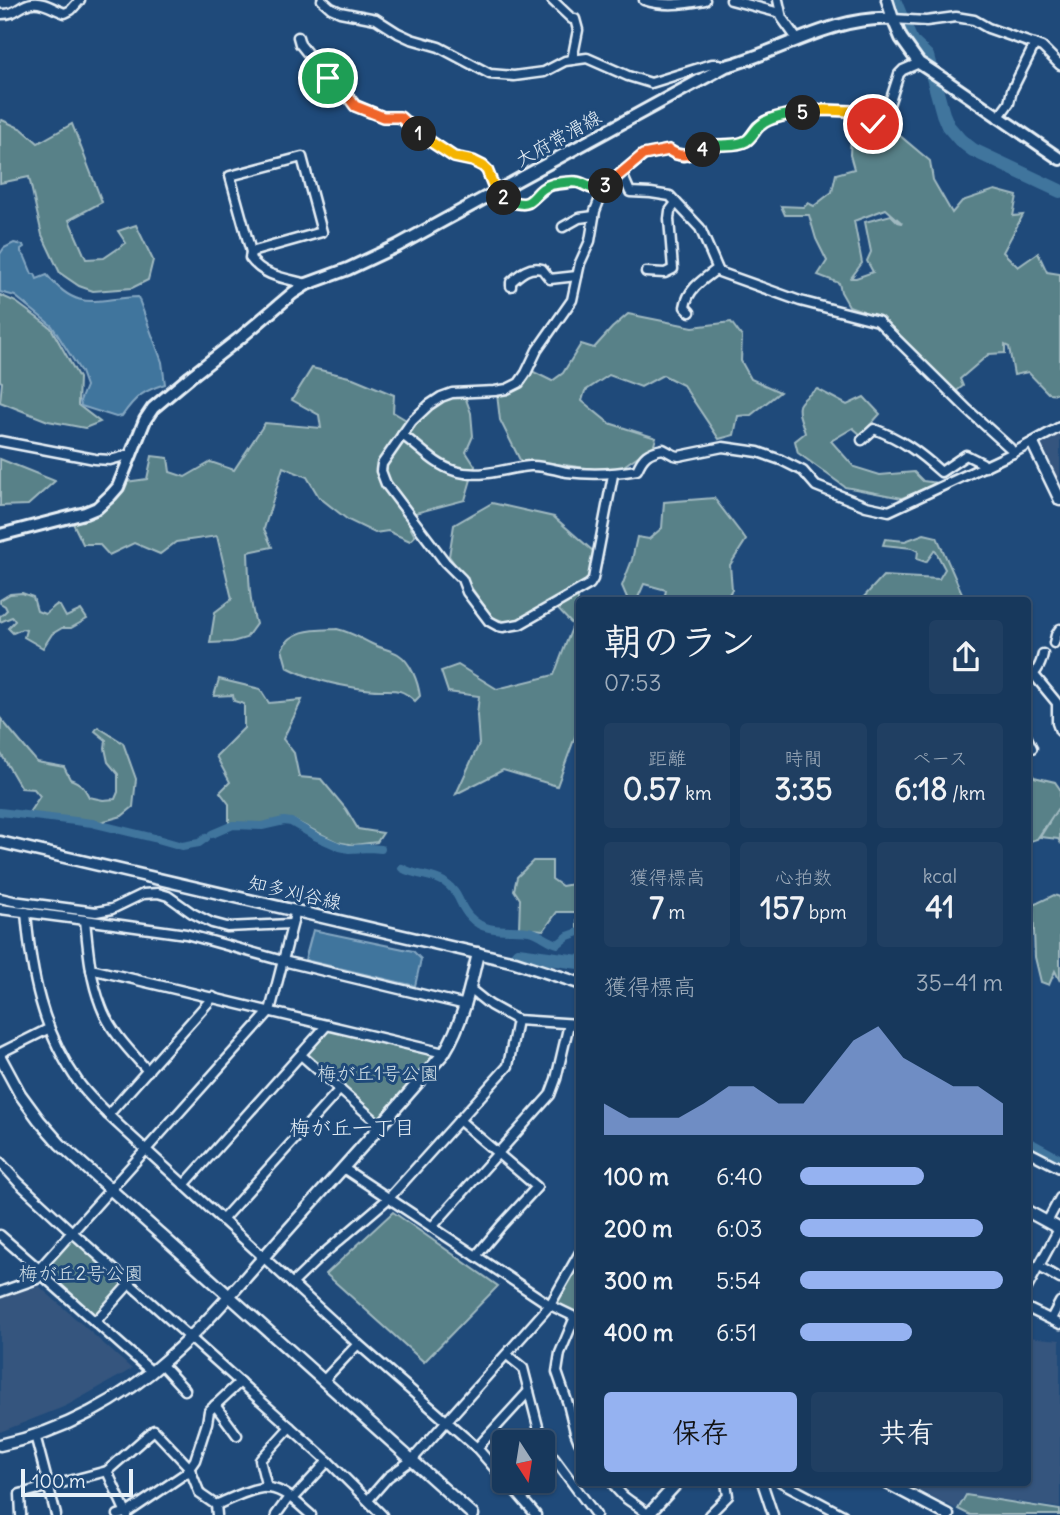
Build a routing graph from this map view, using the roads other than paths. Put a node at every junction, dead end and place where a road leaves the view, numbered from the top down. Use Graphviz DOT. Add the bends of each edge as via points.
graph roads {
  1 [pos="80,0"];
  2 [pos="322,0"];
  3 [pos="552,0"];
  4 [pos="644,0"];
  5 [pos="705,0"];
  6 [pos="731,0"];
  7 [pos="778,0"];
  8 [pos="887,0"];
  9 [pos="780,13"];
  10 [pos="0,14"];
  11 [pos="899,19"];
  12 [pos="298,37"];
  13 [pos="797,39"];
  14 [pos="1035,44"];
  15 [pos="572,60"];
  16 [pos="1060,63"];
  17 [pos="726,66"];
  18 [pos="927,69"];
  19 [pos="998,118"];
  20 [pos="1060,159"];
  21 [pos="623,172"];
  22 [pos="604,188"];
  23 [pos="496,192"];
  24 [pos="676,203"];
  25 [pos="594,216"];
  26 [pos="563,227"];
  27 [pos="251,252"];
  28 [pos="717,269"];
  29 [pos="646,272"];
  30 [pos="577,276"];
  31 [pos="307,284"];
  32 [pos="511,286"];
  33 [pos="690,312"];
  34 [pos="1060,427"];
  35 [pos="402,435"];
  36 [pos="862,440"];
  37 [pos="0,441"];
  38 [pos="1033,443"];
  39 [pos="1013,453"];
  40 [pos="132,454"];
  41 [pos="985,467"];
  42 [pos="613,475"];
  43 [pos="1060,500"];
  44 [pos="0,535"];
  45 [pos="1060,629"];
  46 [pos="1054,643"];
  47 [pos="1043,654"];
  48 [pos="1031,676"];
  49 [pos="1031,678"];
  50 [pos="1060,731"];
  51 [pos="0,842"];
  52 [pos="173,881"];
  53 [pos="168,896"];
  54 [pos="0,898"];
  55 [pos="0,909"];
  56 [pos="296,910"];
  57 [pos="26,912"];
  58 [pos="85,920"];
  59 [pos="291,924"];
  60 [pos="478,953"];
  61 [pos="283,961"];
  62 [pos="91,970"];
  63 [pos="576,982"];
  64 [pos="470,989"];
  65 [pos="213,997"];
  66 [pos="466,1005"];
  67 [pos="270,1012"];
  68 [pos="517,1020"];
  69 [pos="327,1024"];
  70 [pos="569,1024"];
  71 [pos="576,1024"];
  72 [pos="48,1029"];
  73 [pos="444,1053"];
  74 [pos="0,1055"];
  75 [pos="301,1055"];
  76 [pos="148,1071"];
  77 [pos="340,1089"];
  78 [pos="108,1115"];
  79 [pos="459,1120"];
  80 [pos="380,1125"];
  81 [pos="146,1150"];
  82 [pos="1031,1153"];
  83 [pos="498,1154"];
  84 [pos="0,1162"];
  85 [pos="343,1168"];
  86 [pos="1060,1168"];
  87 [pos="184,1185"];
  88 [pos="111,1190"];
  89 [pos="1060,1198"];
  90 [pos="390,1199"];
  91 [pos="1031,1213"];
  92 [pos="222,1220"];
  93 [pos="1047,1222"];
  94 [pos="432,1227"];
  95 [pos="1059,1229"];
  96 [pos="72,1232"];
  97 [pos="0,1235"];
  98 [pos="476,1256"];
  99 [pos="263,1257"];
  100 [pos="576,1259"];
  101 [pos="1038,1266"];
  102 [pos="40,1272"];
  103 [pos="1060,1279"];
  104 [pos="1031,1280"];
  105 [pos="130,1283"];
  106 [pos="292,1284"];
  107 [pos="0,1292"];
  108 [pos="229,1295"];
  109 [pos="1060,1302"];
  110 [pos="550,1305"];
  111 [pos="1031,1310"];
  112 [pos="576,1318"];
  113 [pos="576,1320"];
  114 [pos="1051,1320"];
  115 [pos="95,1322"];
  116 [pos="1060,1324"];
  117 [pos="190,1337"];
  118 [pos="358,1344"];
  119 [pos="507,1355"];
  120 [pos="161,1364"];
  121 [pos="152,1372"];
  122 [pos="323,1381"];
  123 [pos="240,1382"];
  124 [pos="185,1390"];
  125 [pos="529,1391"];
  126 [pos="215,1405"];
  127 [pos="576,1407"];
  128 [pos="570,1414"];
  129 [pos="447,1422"];
  130 [pos="290,1427"];
  131 [pos="539,1430"];
  132 [pos="576,1434"];
  133 [pos="35,1435"];
  134 [pos="237,1435"];
  135 [pos="0,1445"];
  136 [pos="477,1448"];
  137 [pos="412,1460"];
  138 [pos="555,1460"];
  139 [pos="328,1461"];
  140 [pos="492,1465"];
  141 [pos="190,1468"];
  142 [pos="107,1471"];
  143 [pos="49,1486"];
  144 [pos="616,1486"];
  145 [pos="674,1486"];
  146 [pos="727,1486"];
  147 [pos="763,1486"];
  148 [pos="789,1486"];
  149 [pos="893,1486"];
  150 [pos="267,1488"];
  151 [pos="517,1493"];
  152 [pos="291,1498"];
  153 [pos="368,1500"];
  154 [pos="216,1505"];
  155 [pos="124,1514"];
  156 [pos="21,1515"];
  157 [pos="56,1515"];
  158 [pos="217,1515"];
  159 [pos="276,1515"];
  160 [pos="311,1515"];
  161 [pos="382,1515"];
  162 [pos="473,1515"];
  163 [pos="536,1515"];
  164 [pos="596,1515"];
  165 [pos="648,1515"];
  166 [pos="709,1515"];
  167 [pos="773,1515"];
  168 [pos="843,1515"];
  169 [pos="948,1515"];
  1 -- 10 [label="street" via="65,13 32,3"];
  2 -- 15 [label="street" via="340,12 376,19 490,74 544,72"];
  3 -- 15 [label="street" via="576,19"];
  4 -- 5 [label="street" via="674,5"];
  6 -- 9 [label="street"];
  7 -- 9 [label="street"];
  8 -- 11 [label="street"];
  9 -- 13 [label="street"];
  11 -- 13 [label="main road, 大府常滑線" via="856,20"];
  11 -- 14 [label="street" via="956,16"];
  11 -- 18 [label="main road" via="901,38"];
  12 -- 23 [label="street" via="324,74 355,106 383,117 400,117 454,157 480,164"];
  13 -- 17 [label="main road, 大府常滑線"];
  14 -- 16 [label="street"];
  14 -- 19 [label="street"];
  15 -- 17 [label="street" via="587,58 651,83 712,64"];
  17 -- 23 [label="main road, 大府常滑線"];
  18 -- 19 [label="main road"];
  18 -- 21 [label="street" via="899,74 886,114 877,124 850,111 788,115 765,121 744,142 683,156 669,150 643,155"];
  19 -- 20 [label="main road"];
  21 -- 22 [label="street"];
  21 -- 24 [label="street" via="631,192 670,196"];
  22 -- 23 [label="street" via="577,182 552,185 523,204"];
  22 -- 25 [label="street"];
  23 -- 31 [label="main road, 大府常滑線" via="397,246"];
  24 -- 28 [label="street" via="700,228"];
  24 -- 29 [label="street" via="669,219 673,269"];
  25 -- 26 [label="street"];
  25 -- 30 [label="street"];
  27 -- 27 [label="street" via="323,232 302,157 230,176"];
  27 -- 31 [label="street" via="250,258 261,270"];
  28 -- 33 [label="street" via="690,294 685,307"];
  28 -- 39 [label="street" via="800,301 878,321"];
  30 -- 32 [label="street" via="550,279 542,269 532,268"];
  30 -- 35 [label="street" via="572,300 519,383 507,389 441,397 419,413"];
  31 -- 40 [label="main road, 大府常滑線" via="153,408"];
  34 -- 38 [label="street"];
  35 -- 42 [label="street" via="456,471 482,474 539,466"];
  35 -- 42 [label="street" via="382,464 386,484 462,579 489,621 503,627 520,624 590,584"];
  36 -- 41 [label="street" via="874,429 882,432 920,453 941,472 967,455"];
  37 -- 40 [label="street" via="96,459"];
  38 -- 39 [label="street"];
  38 -- 43 [label="street"];
  39 -- 41 [label="street"];
  40 -- 44 [label="main road, 大府常滑線" via="118,487 97,508"];
  41 -- 42 [label="street" via="889,511 816,486 803,471 782,460 723,447 679,456 663,449 647,453 637,470"];
  45 -- 46 [label="street"];
  47 -- 48 [label="street"];
  49 -- 50 [label="street" via="1057,703"];
  51 -- 52 [label="street, 知多刈谷線"];
  52 -- 53 [label="street"];
  52 -- 56 [label="street, 知多刈谷線"];
  53 -- 54 [label="street" via="148,892 96,912"];
  53 -- 59 [label="street" via="192,913 227,927"];
  55 -- 57 [label="street"];
  56 -- 59 [label="street"];
  56 -- 60 [label="street, 知多刈谷線"];
  57 -- 58 [label="street"];
  57 -- 72 [label="street" via="29,956"];
  58 -- 61 [label="street" via="186,934"];
  58 -- 62 [label="street"];
  59 -- 61 [label="street"];
  60 -- 63 [label="street, 知多刈谷線"];
  60 -- 64 [label="street"];
  61 -- 66 [label="street"];
  61 -- 67 [label="street"];
  62 -- 65 [label="street"];
  62 -- 76 [label="street" via="101,1007 120,1039"];
  64 -- 66 [label="street"];
  64 -- 68 [label="street"];
  65 -- 67 [label="street"];
  65 -- 76 [label="street"];
  66 -- 73 [label="street"];
  67 -- 69 [label="street"];
  67 -- 81 [label="street"];
  68 -- 70 [label="street"];
  68 -- 79 [label="street" via="508,1066"];
  69 -- 73 [label="street"];
  69 -- 75 [label="street"];
  70 -- 71 [label="street"];
  70 -- 83 [label="street" via="550,1095"];
  72 -- 74 [label="street"];
  72 -- 78 [label="street" via="80,1085"];
  73 -- 80 [label="street"];
  74 -- 88 [label="street" via="39,1120"];
  75 -- 77 [label="street"];
  75 -- 87 [label="street"];
  76 -- 78 [label="street"];
  77 -- 80 [label="street"];
  77 -- 92 [label="street"];
  78 -- 81 [label="street"];
  79 -- 83 [label="street"];
  79 -- 90 [label="street"];
  80 -- 85 [label="street"];
  81 -- 87 [label="street"];
  81 -- 88 [label="street"];
  82 -- 86 [label="street"];
  83 -- 94 [label="street"];
  83 -- 98 [label="street" via="537,1187"];
  84 -- 96 [label="street"];
  85 -- 90 [label="street"];
  85 -- 99 [label="street"];
  87 -- 92 [label="street"];
  88 -- 96 [label="street"];
  88 -- 108 [label="street"];
  89 -- 93 [label="street"];
  90 -- 94 [label="street"];
  90 -- 106 [label="street"];
  91 -- 93 [label="street"];
  92 -- 99 [label="street"];
  93 -- 95 [label="street"];
  94 -- 98 [label="street"];
  95 -- 101 [label="street"];
  96 -- 102 [label="street"];
  96 -- 105 [label="street"];
  97 -- 102 [label="street"];
  98 -- 110 [label="street"];
  99 -- 106 [label="street"];
  99 -- 108 [label="street"];
  100 -- 110 [label="street"];
  101 -- 103 [label="street"];
  101 -- 104 [label="street"];
  102 -- 107 [label="street" via="27,1283"];
  102 -- 115 [label="street"];
  105 -- 115 [label="street"];
  105 -- 117 [label="street"];
  106 -- 118 [label="street"];
  108 -- 117 [label="street"];
  108 -- 122 [label="street"];
  109 -- 114 [label="street"];
  110 -- 112 [label="street"];
  110 -- 119 [label="street"];
  111 -- 114 [label="street"];
  113 -- 128 [label="street" via="559,1353 557,1372"];
  114 -- 116 [label="street"];
  115 -- 121 [label="street"];
  117 -- 120 [label="street"];
  117 -- 123 [label="street"];
  118 -- 122 [label="street"];
  118 -- 129 [label="street"];
  119 -- 125 [label="street" via="523,1368"];
  119 -- 129 [label="street"];
  120 -- 121 [label="street"];
  120 -- 124 [label="street"];
  121 -- 133 [label="street" via="108,1402"];
  122 -- 137 [label="street"];
  123 -- 126 [label="street"];
  123 -- 130 [label="street"];
  125 -- 131 [label="street"];
  125 -- 136 [label="street"];
  126 -- 134 [label="street"];
  126 -- 141 [label="street"];
  127 -- 128 [label="street"];
  128 -- 132 [label="street"];
  129 -- 136 [label="street"];
  129 -- 137 [label="street"];
  130 -- 139 [label="street"];
  130 -- 150 [label="street" via="260,1460"];
  133 -- 135 [label="street"];
  133 -- 143 [label="street"];
  136 -- 140 [label="street"];
  137 -- 153 [label="street" via="388,1477"];
  137 -- 162 [label="street"];
  138 -- 164 [label="street"];
  139 -- 152 [label="street"];
  139 -- 153 [label="street"];
  141 -- 142 [label="street" via="154,1430"];
  141 -- 154 [label="street" via="200,1493"];
  141 -- 155 [label="street"];
  142 -- 143 [label="street"];
  142 -- 155 [label="street"];
  143 -- 156 [label="street" via="20,1494"];
  143 -- 157 [label="street"];
  144 -- 165 [label="street"];
  145 -- 165 [label="street"];
  146 -- 166 [label="street" via="728,1496"];
  147 -- 167 [label="street"];
  148 -- 168 [label="street"];
  149 -- 169 [label="street"];
  150 -- 152 [label="street"];
  150 -- 154 [label="street"];
  151 -- 163 [label="street"];
  152 -- 159 [label="street"];
  152 -- 160 [label="street"];
  153 -- 161 [label="street"];
  154 -- 158 [label="street"];
}
